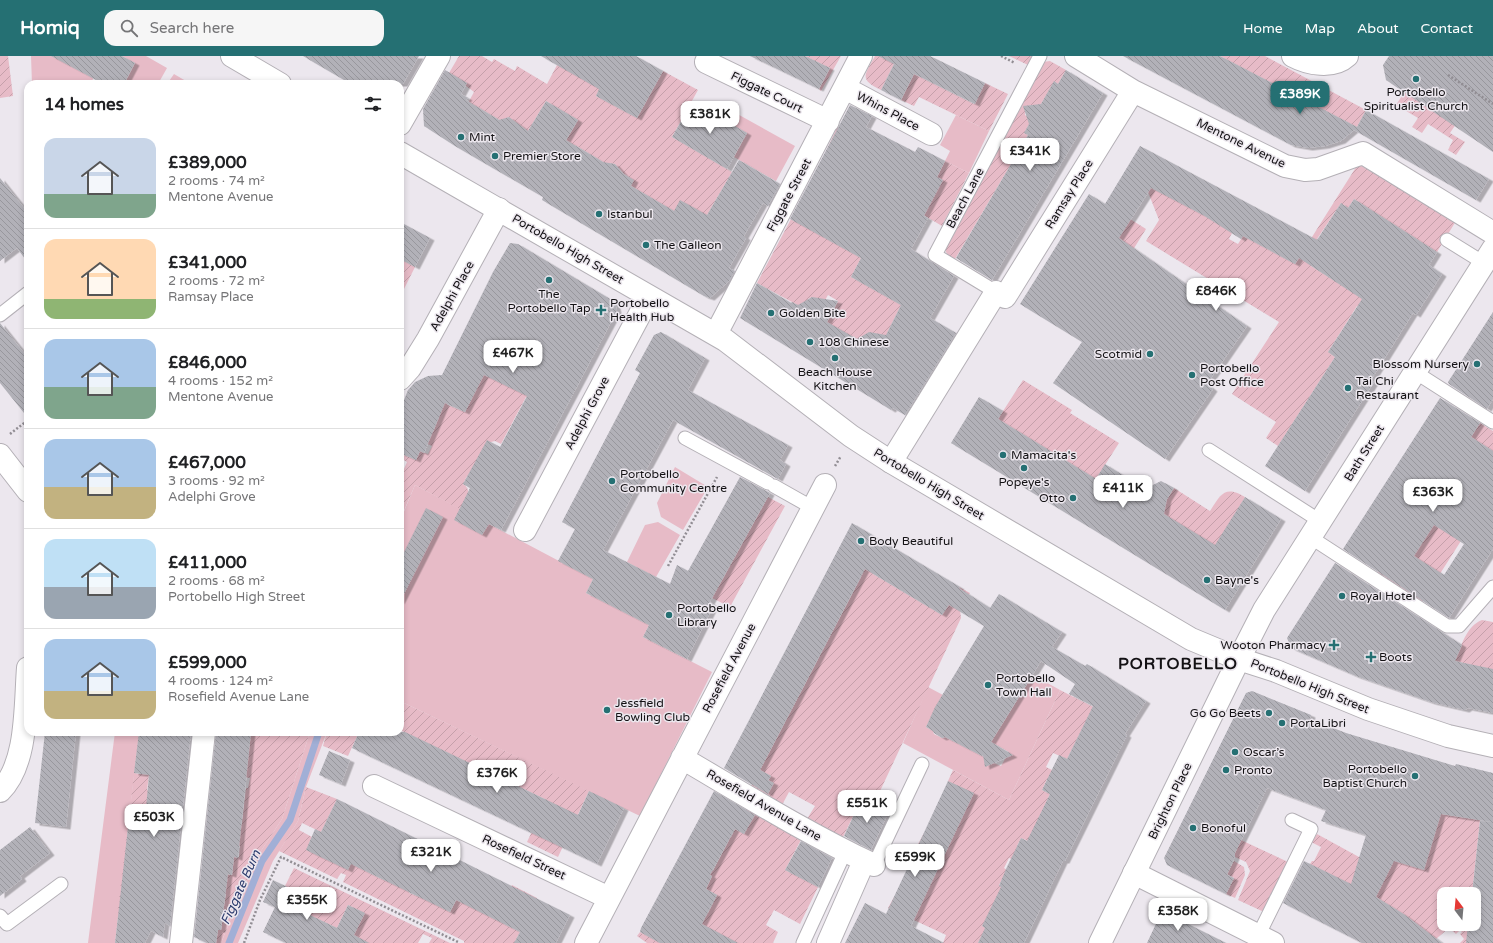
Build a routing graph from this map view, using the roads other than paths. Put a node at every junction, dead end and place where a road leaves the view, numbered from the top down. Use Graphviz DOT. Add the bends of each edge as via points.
graph roads {
  1 [pos="232,56"];
  2 [pos="439,56"];
  3 [pos="862,56"];
  4 [pos="1040,56"];
  5 [pos="1076,56"];
  6 [pos="1293,56"];
  7 [pos="1347,56"];
  8 [pos="706,62"];
  9 [pos="273,80"];
  10 [pos="844,88"];
  11 [pos="1133,91"];
  12 [pos="404,117"];
  13 [pos="828,121"];
  14 [pos="931,134"];
  15 [pos="404,155"];
  16 [pos="499,209"];
  17 [pos="1493,232"];
  18 [pos="1447,240"];
  19 [pos="1488,256"];
  20 [pos="1001,295"];
  21 [pos="24,296"];
  22 [pos="649,297"];
  23 [pos="0,315"];
  24 [pos="716,334"];
  25 [pos="404,369"];
  26 [pos="1415,372"];
  27 [pos="1493,422"];
  28 [pos="685,438"];
  29 [pos="3,447"];
  30 [pos="1209,450"];
  31 [pos="891,462"];
  32 [pos="24,484"];
  33 [pos="825,485"];
  34 [pos="813,508"];
  35 [pos="1315,529"];
  36 [pos="525,530"];
  37 [pos="1493,587"];
  38 [pos="1239,659"];
  39 [pos="24,712"];
  40 [pos="204,736"];
  41 [pos="1493,746"];
  42 [pos="682,758"];
  43 [pos="922,764"];
  44 [pos="374,786"];
  45 [pos="0,791"];
  46 [pos="1292,820"];
  47 [pos="861,859"];
  48 [pos="1134,873"];
  49 [pos="61,884"];
  50 [pos="609,898"];
  51 [pos="0,916"];
  52 [pos="1265,939"];
  53 [pos="181,943"];
  54 [pos="586,943"];
  55 [pos="803,943"];
  56 [pos="828,943"];
  57 [pos="1100,943"];
  1 -- 9 [label="street"];
  2 -- 12 [label="street"];
  3 -- 10 [label="street, Figgate Street"];
  4 -- 20 [label="lane, Beach Lane" via="935,255"];
  5 -- 11 [label="street, Mentone Avenue"];
  6 -- 7 [label="street" via="1304,62 1325,64"];
  8 -- 13 [label="street, Figgate Court"];
  10 -- 13 [label="street, Figgate Street"];
  10 -- 14 [label="street, Whins Place"];
  11 -- 17 [label="street, Mentone Avenue" via="1285,166 1305,170 1318,169 1363,153"];
  11 -- 20 [label="street, Ramsay Place"];
  13 -- 24 [label="street, Figgate Street"];
  15 -- 16 [label="street, Portobello High Street"];
  16 -- 22 [label="street, Portobello High Street"];
  16 -- 25 [label="street, Adelphi Place" via="428,339"];
  18 -- 19 [label="lane"];
  19 -- 26 [label="street, Bath Street"];
  20 -- 31 [label="street"];
  21 -- 23 [label="lane"];
  22 -- 24 [label="street, Portobello High Street"];
  22 -- 36 [label="street, Adelphi Grove"];
  24 -- 31 [label="street, Portobello High Street" via="741,350 851,436"];
  26 -- 27 [label="lane"];
  26 -- 35 [label="street, Bath Street"];
  28 -- 34 [label="lane"];
  29 -- 32 [label="street"];
  30 -- 35 [label="lane"];
  31 -- 38 [label="street, Portobello High Street" via="1191,639"];
  33 -- 34 [label="street, Rosefield Avenue"];
  34 -- 42 [label="street, Rosefield Avenue"];
  35 -- 37 [label="lane" via="1447,626 1459,626"];
  35 -- 38 [label="street, Bath Street" via="1264,610"];
  38 -- 41 [label="street, Portobello High Street" via="1276,671 1402,722"];
  38 -- 48 [label="street, Brighton Place"];
  39 -- 45 [label="street" via="18,759 14,772"];
  40 -- 53 [label="street"];
  42 -- 47 [label="street, Rosefield Avenue Lane"];
  42 -- 50 [label="street, Rosefield Avenue"];
  43 -- 47 [label="lane"];
  44 -- 50 [label="street, Rosefield Street"];
  46 -- 52 [label="lane" via="1311,829"];
  47 -- 55 [label="lane"];
  47 -- 56 [label="street"];
  48 -- 52 [label="street"];
  48 -- 57 [label="street, Brighton Place"];
  49 -- 51 [label="lane" via="7,924"];
  50 -- 54 [label="street, Rosefield Avenue"];
}
